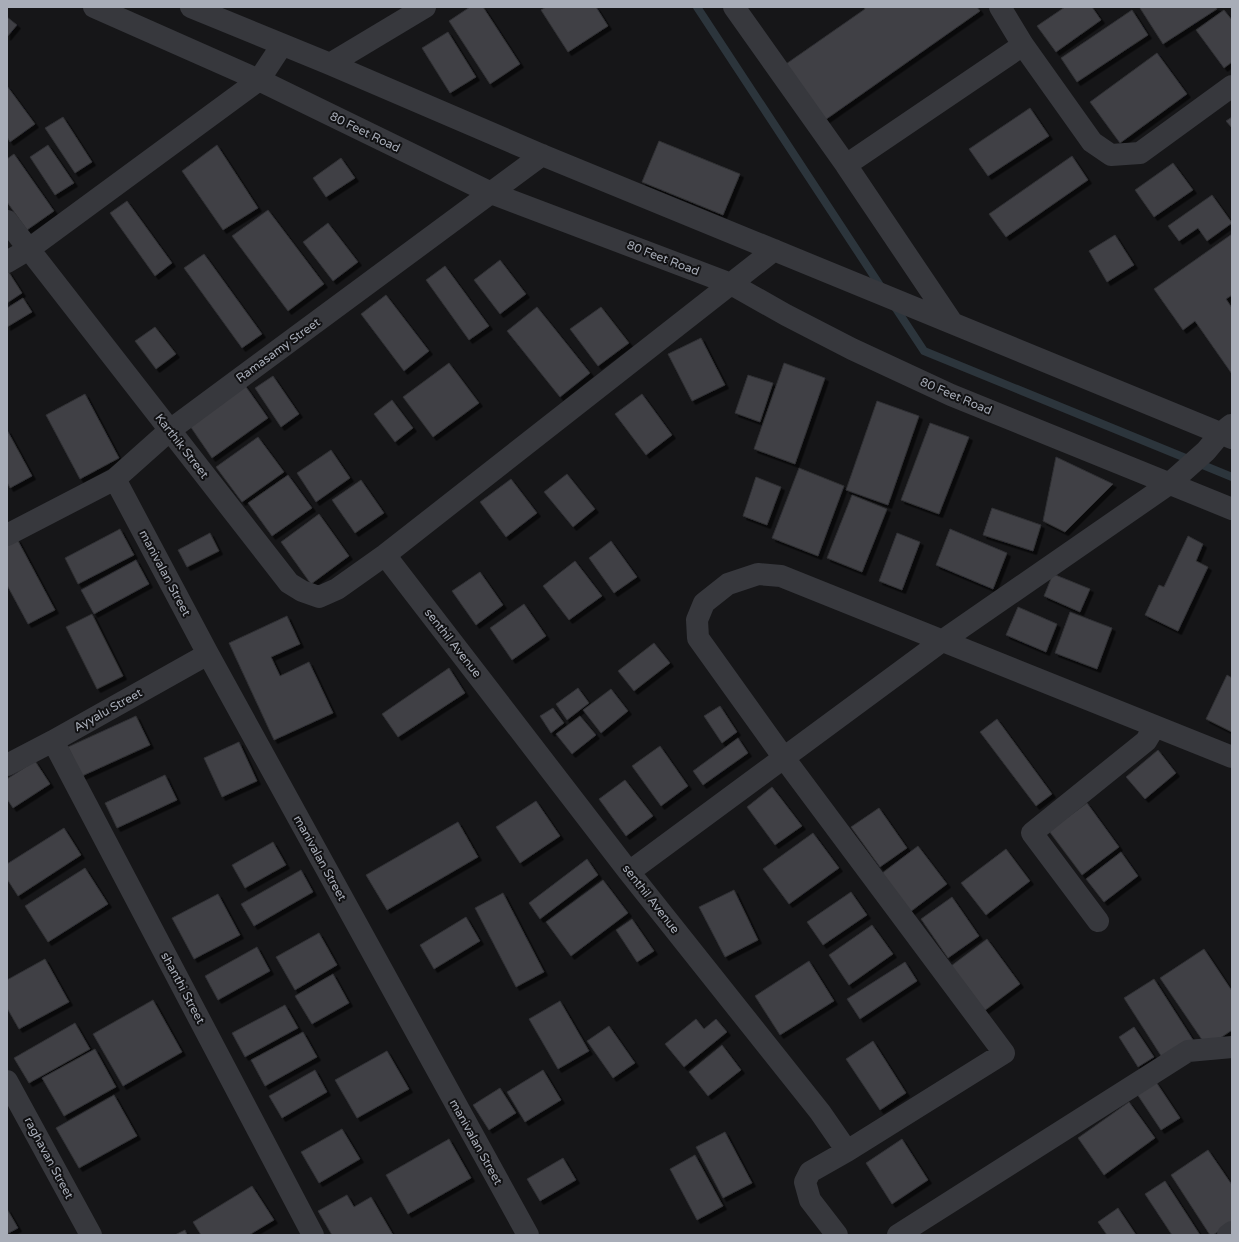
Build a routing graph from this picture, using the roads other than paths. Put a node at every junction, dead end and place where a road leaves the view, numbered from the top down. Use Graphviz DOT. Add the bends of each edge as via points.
graph roads {
  1 [pos="94,7"];
  2 [pos="191,7"];
  3 [pos="425,7"];
  4 [pos="734,7"];
  5 [pos="1000,7"];
  6 [pos="1023,45"];
  7 [pos="282,46"];
  8 [pos="330,64"];
  9 [pos="260,80"];
  10 [pos="1232,86"];
  11 [pos="542,155"];
  12 [pos="846,165"];
  13 [pos="491,193"];
  14 [pos="7,220"];
  15 [pos="28,249"];
  16 [pos="774,250"];
  17 [pos="7,262"];
  18 [pos="731,284"];
  19 [pos="950,321"];
  20 [pos="170,430"];
  21 [pos="1228,432"];
  22 [pos="115,479"];
  23 [pos="1174,480"];
  24 [pos="1232,508"];
  25 [pos="7,535"];
  26 [pos="385,555"];
  27 [pos="942,641"];
  28 [pos="208,654"];
  29 [pos="1155,726"];
  30 [pos="53,741"];
  31 [pos="1232,757"];
  32 [pos="784,758"];
  33 [pos="7,765"];
  34 [pos="629,872"];
  35 [pos="1098,921"];
  36 [pos="1232,1047"];
  37 [pos="7,1080"];
  38 [pos="847,1151"];
  39 [pos="1232,1232"];
  40 [pos="91,1235"];
  41 [pos="313,1235"];
  42 [pos="528,1235"];
  43 [pos="837,1235"];
  44 [pos="898,1235"];
  45 [pos="1228,1235"];
  1 -- 9 [label="street, 80 Feet Road"];
  2 -- 7 [label="street"];
  3 -- 8 [label="street"];
  4 -- 12 [label="street"];
  5 -- 6 [label="street"];
  6 -- 10 [label="street" via="1092,142 1111,155 1140,153"];
  6 -- 12 [label="street"];
  7 -- 8 [label="street"];
  7 -- 9 [label="street"];
  8 -- 11 [label="street"];
  9 -- 13 [label="street, 80 Feet Road"];
  9 -- 15 [label="street"];
  11 -- 13 [label="street, Ramasamy Street"];
  11 -- 16 [label="street"];
  12 -- 19 [label="street"];
  13 -- 18 [label="street, 80 Feet Road"];
  13 -- 20 [label="street, Ramasamy Street"];
  14 -- 15 [label="street, Karthik Street"];
  15 -- 17 [label="street"];
  15 -- 20 [label="street, Karthik Street"];
  16 -- 18 [label="street"];
  16 -- 19 [label="street"];
  18 -- 23 [label="street, 80 Feet Road" via="852,349 951,395"];
  18 -- 26 [label="street"];
  19 -- 21 [label="street"];
  20 -- 22 [label="street, Ramasamy Street"];
  20 -- 26 [label="street, Karthik Street" via="289,583 319,597 337,589"];
  21 -- 23 [label="street"];
  22 -- 25 [label="street, Ramasamy Street"];
  22 -- 28 [label="street, manivalan Street"];
  23 -- 24 [label="street, 80 Feet Road"];
  23 -- 27 [label="street"];
  26 -- 34 [label="street, senthil Avenue"];
  27 -- 29 [label="street"];
  27 -- 32 [label="street"];
  27 -- 32 [label="street" via="781,576 758,574 728,584 704,603 697,620 698,638"];
  28 -- 30 [label="street, Ayyalu Street"];
  28 -- 42 [label="street, manivalan Street"];
  29 -- 31 [label="street"];
  29 -- 35 [label="street" via="1146,741 1032,832"];
  30 -- 33 [label="street, Ayyalu Street"];
  30 -- 41 [label="street, shanthi Street"];
  32 -- 34 [label="street"];
  32 -- 38 [label="street" via="1004,1053"];
  34 -- 38 [label="street, senthil Avenue" via="820,1112"];
  36 -- 44 [label="street" via="1188,1051"];
  37 -- 40 [label="street, raghavan Street"];
  38 -- 43 [label="street" via="810,1172 805,1182 810,1200"];
  39 -- 45 [label="street"];
}
